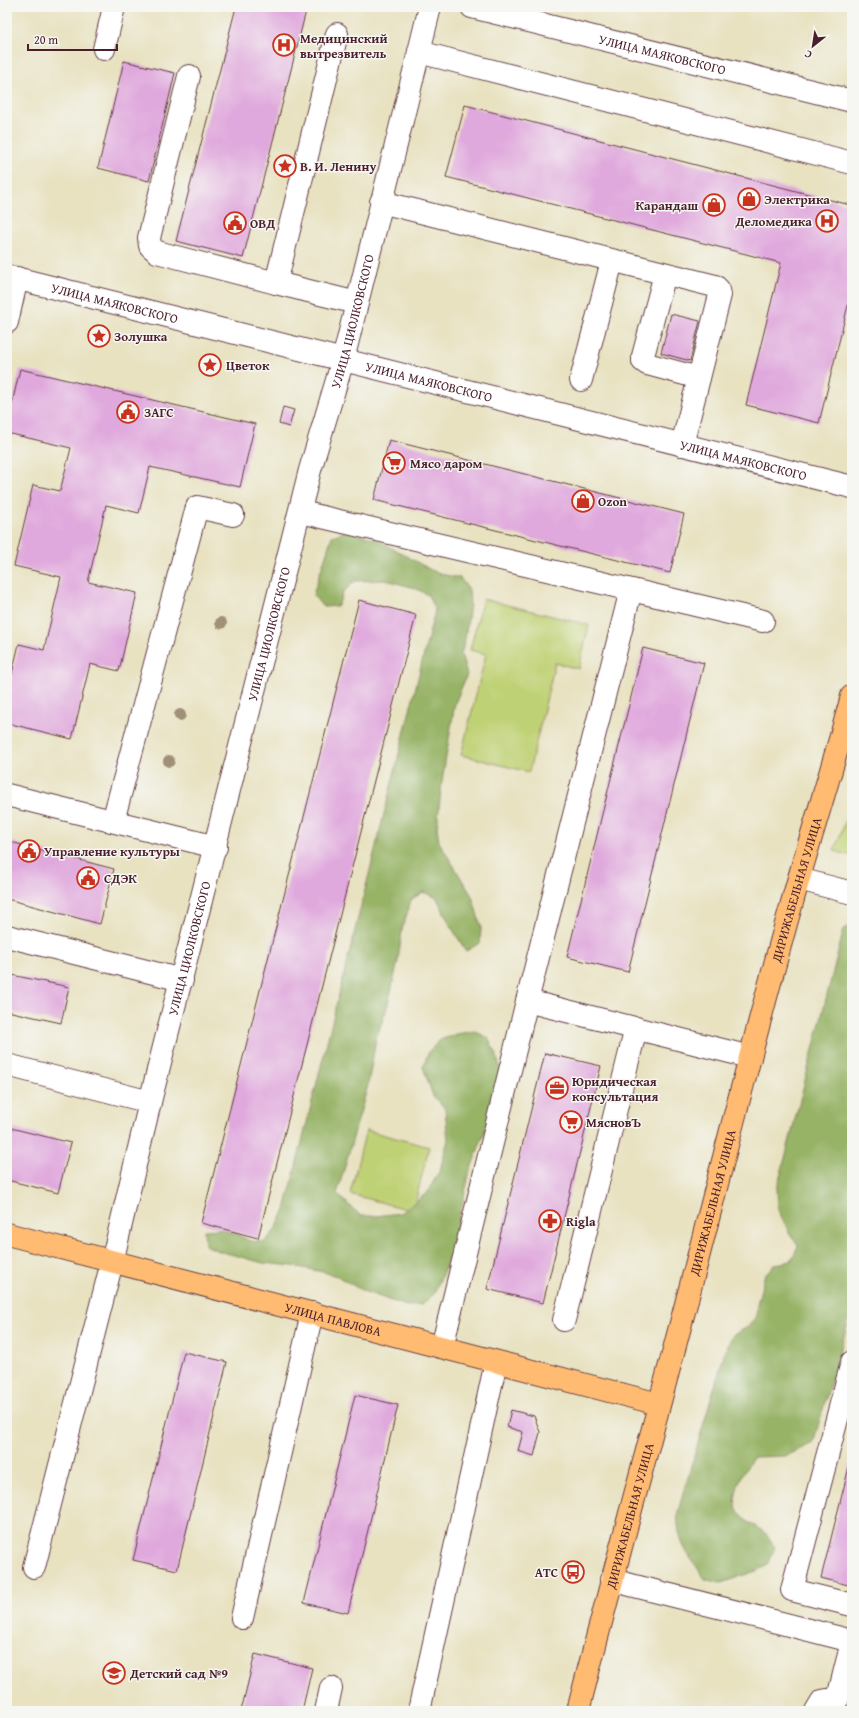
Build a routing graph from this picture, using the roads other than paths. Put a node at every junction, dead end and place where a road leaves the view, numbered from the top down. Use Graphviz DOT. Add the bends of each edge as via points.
graph roads {
  1 [pos="114,7"];
  2 [pos="430,7"];
  3 [pos="472,7"];
  4 [pos="337,34"];
  5 [pos="104,49"];
  6 [pos="419,52"];
  7 [pos="189,76"];
  8 [pos="852,101"];
  9 [pos="852,163"];
  10 [pos="381,202"];
  11 [pos="612,261"];
  12 [pos="665,274"];
  13 [pos="12,277"];
  14 [pos="276,283"];
  15 [pos="357,303"];
  16 [pos="7,322"];
  17 [pos="343,360"];
  18 [pos="699,378"];
  19 [pos="581,380"];
  20 [pos="682,445"];
  21 [pos="852,487"];
  22 [pos="301,512"];
  23 [pos="233,516"];
  24 [pos="631,590"];
  25 [pos="763,621"];
  26 [pos="852,696"];
  27 [pos="852,716"];
  28 [pos="838,748"];
  29 [pos="7,795"];
  30 [pos="113,821"];
  31 [pos="216,847"];
  32 [pos="799,879"];
  33 [pos="852,893"];
  34 [pos="7,936"];
  35 [pos="182,980"];
  36 [pos="526,1001"];
  37 [pos="636,1028"];
  38 [pos="750,1057"];
  39 [pos="7,1065"];
  40 [pos="150,1102"];
  41 [pos="7,1234"];
  42 [pos="112,1262"];
  43 [pos="312,1313"];
  44 [pos="564,1320"];
  45 [pos="442,1347"];
  46 [pos="496,1362"];
  47 [pos="852,1362"];
  48 [pos="659,1404"];
  49 [pos="34,1567"];
  50 [pos="611,1580"];
  51 [pos="852,1605"];
  52 [pos="242,1618"];
  53 [pos="852,1641"];
  54 [pos="331,1688"];
  55 [pos="326,1711"];
  56 [pos="419,1711"];
  57 [pos="578,1711"];
  58 [pos="816,1711"];
  1 -- 5 [label="street"];
  2 -- 6 [label="street, УЛИЦА ЦИОЛКОВСКОГО"];
  3 -- 8 [label="street, УЛИЦА МАЯКОВСКОГО"];
  4 -- 14 [label="street"];
  6 -- 9 [label="street"];
  6 -- 10 [label="street, УЛИЦА ЦИОЛКОВСКОГО"];
  7 -- 14 [label="street" via="149,238 150,246 157,252"];
  10 -- 11 [label="street"];
  10 -- 15 [label="street, УЛИЦА ЦИОЛКОВСКОГО"];
  11 -- 12 [label="street"];
  11 -- 19 [label="street"];
  12 -- 18 [label="street" via="715,286 719,290 720,295"];
  12 -- 18 [label="street" via="643,361"];
  13 -- 16 [label="street"];
  13 -- 17 [label="street, УЛИЦА МАЯКОВСКОГО"];
  14 -- 15 [label="street"];
  15 -- 17 [label="street, УЛИЦА ЦИОЛКОВСКОГО"];
  17 -- 20 [label="street, УЛИЦА МАЯКОВСКОГО"];
  17 -- 22 [label="street, УЛИЦА ЦИОЛКОВСКОГО" via="310,470"];
  18 -- 20 [label="street"];
  20 -- 21 [label="street, УЛИЦА МАЯКОВСКОГО"];
  22 -- 24 [label="street"];
  22 -- 31 [label="street, УЛИЦА ЦИОЛКОВСКОГО"];
  23 -- 30 [label="street" via="197,507"];
  24 -- 25 [label="street"];
  24 -- 36 [label="street"];
  26 -- 28 [label="main road, ДИРИЖАБЕЛЬНАЯ УЛИЦА"];
  27 -- 28 [label="main road"];
  28 -- 32 [label="main road, ДИРИЖАБЕЛЬНАЯ УЛИЦА"];
  29 -- 30 [label="street"];
  30 -- 31 [label="street"];
  31 -- 35 [label="street, УЛИЦА ЦИОЛКОВСКОГО"];
  32 -- 33 [label="street"];
  32 -- 38 [label="main road, ДИРИЖАБЕЛЬНАЯ УЛИЦА"];
  34 -- 35 [label="street"];
  35 -- 40 [label="street, УЛИЦА ЦИОЛКОВСКОГО"];
  36 -- 37 [label="street"];
  36 -- 45 [label="street"];
  37 -- 38 [label="street"];
  37 -- 44 [label="street"];
  38 -- 48 [label="main road, ДИРИЖАБЕЛЬНАЯ УЛИЦА"];
  39 -- 40 [label="street"];
  40 -- 42 [label="street, УЛИЦА ЦИОЛКОВСКОГО"];
  41 -- 42 [label="main road, УЛИЦА ПАВЛОВА"];
  42 -- 43 [label="main road, УЛИЦА ПАВЛОВА"];
  42 -- 49 [label="street, УЛИЦА ЦИОЛКОВСКОГО"];
  43 -- 45 [label="main road, УЛИЦА ПАВЛОВА"];
  43 -- 52 [label="street"];
  45 -- 46 [label="main road, УЛИЦА ПАВЛОВА"];
  46 -- 48 [label="main road, УЛИЦА ПАВЛОВА"];
  46 -- 56 [label="street"];
  47 -- 51 [label="street" via="792,1590"];
  48 -- 50 [label="main road, ДИРИЖАБЕЛЬНАЯ УЛИЦА"];
  50 -- 53 [label="street"];
  50 -- 57 [label="main road, ДИРИЖАБЕЛЬНАЯ УЛИЦА"];
  53 -- 58 [label="street" via="838,1702 822,1701"];
  54 -- 55 [label="street"];
}
